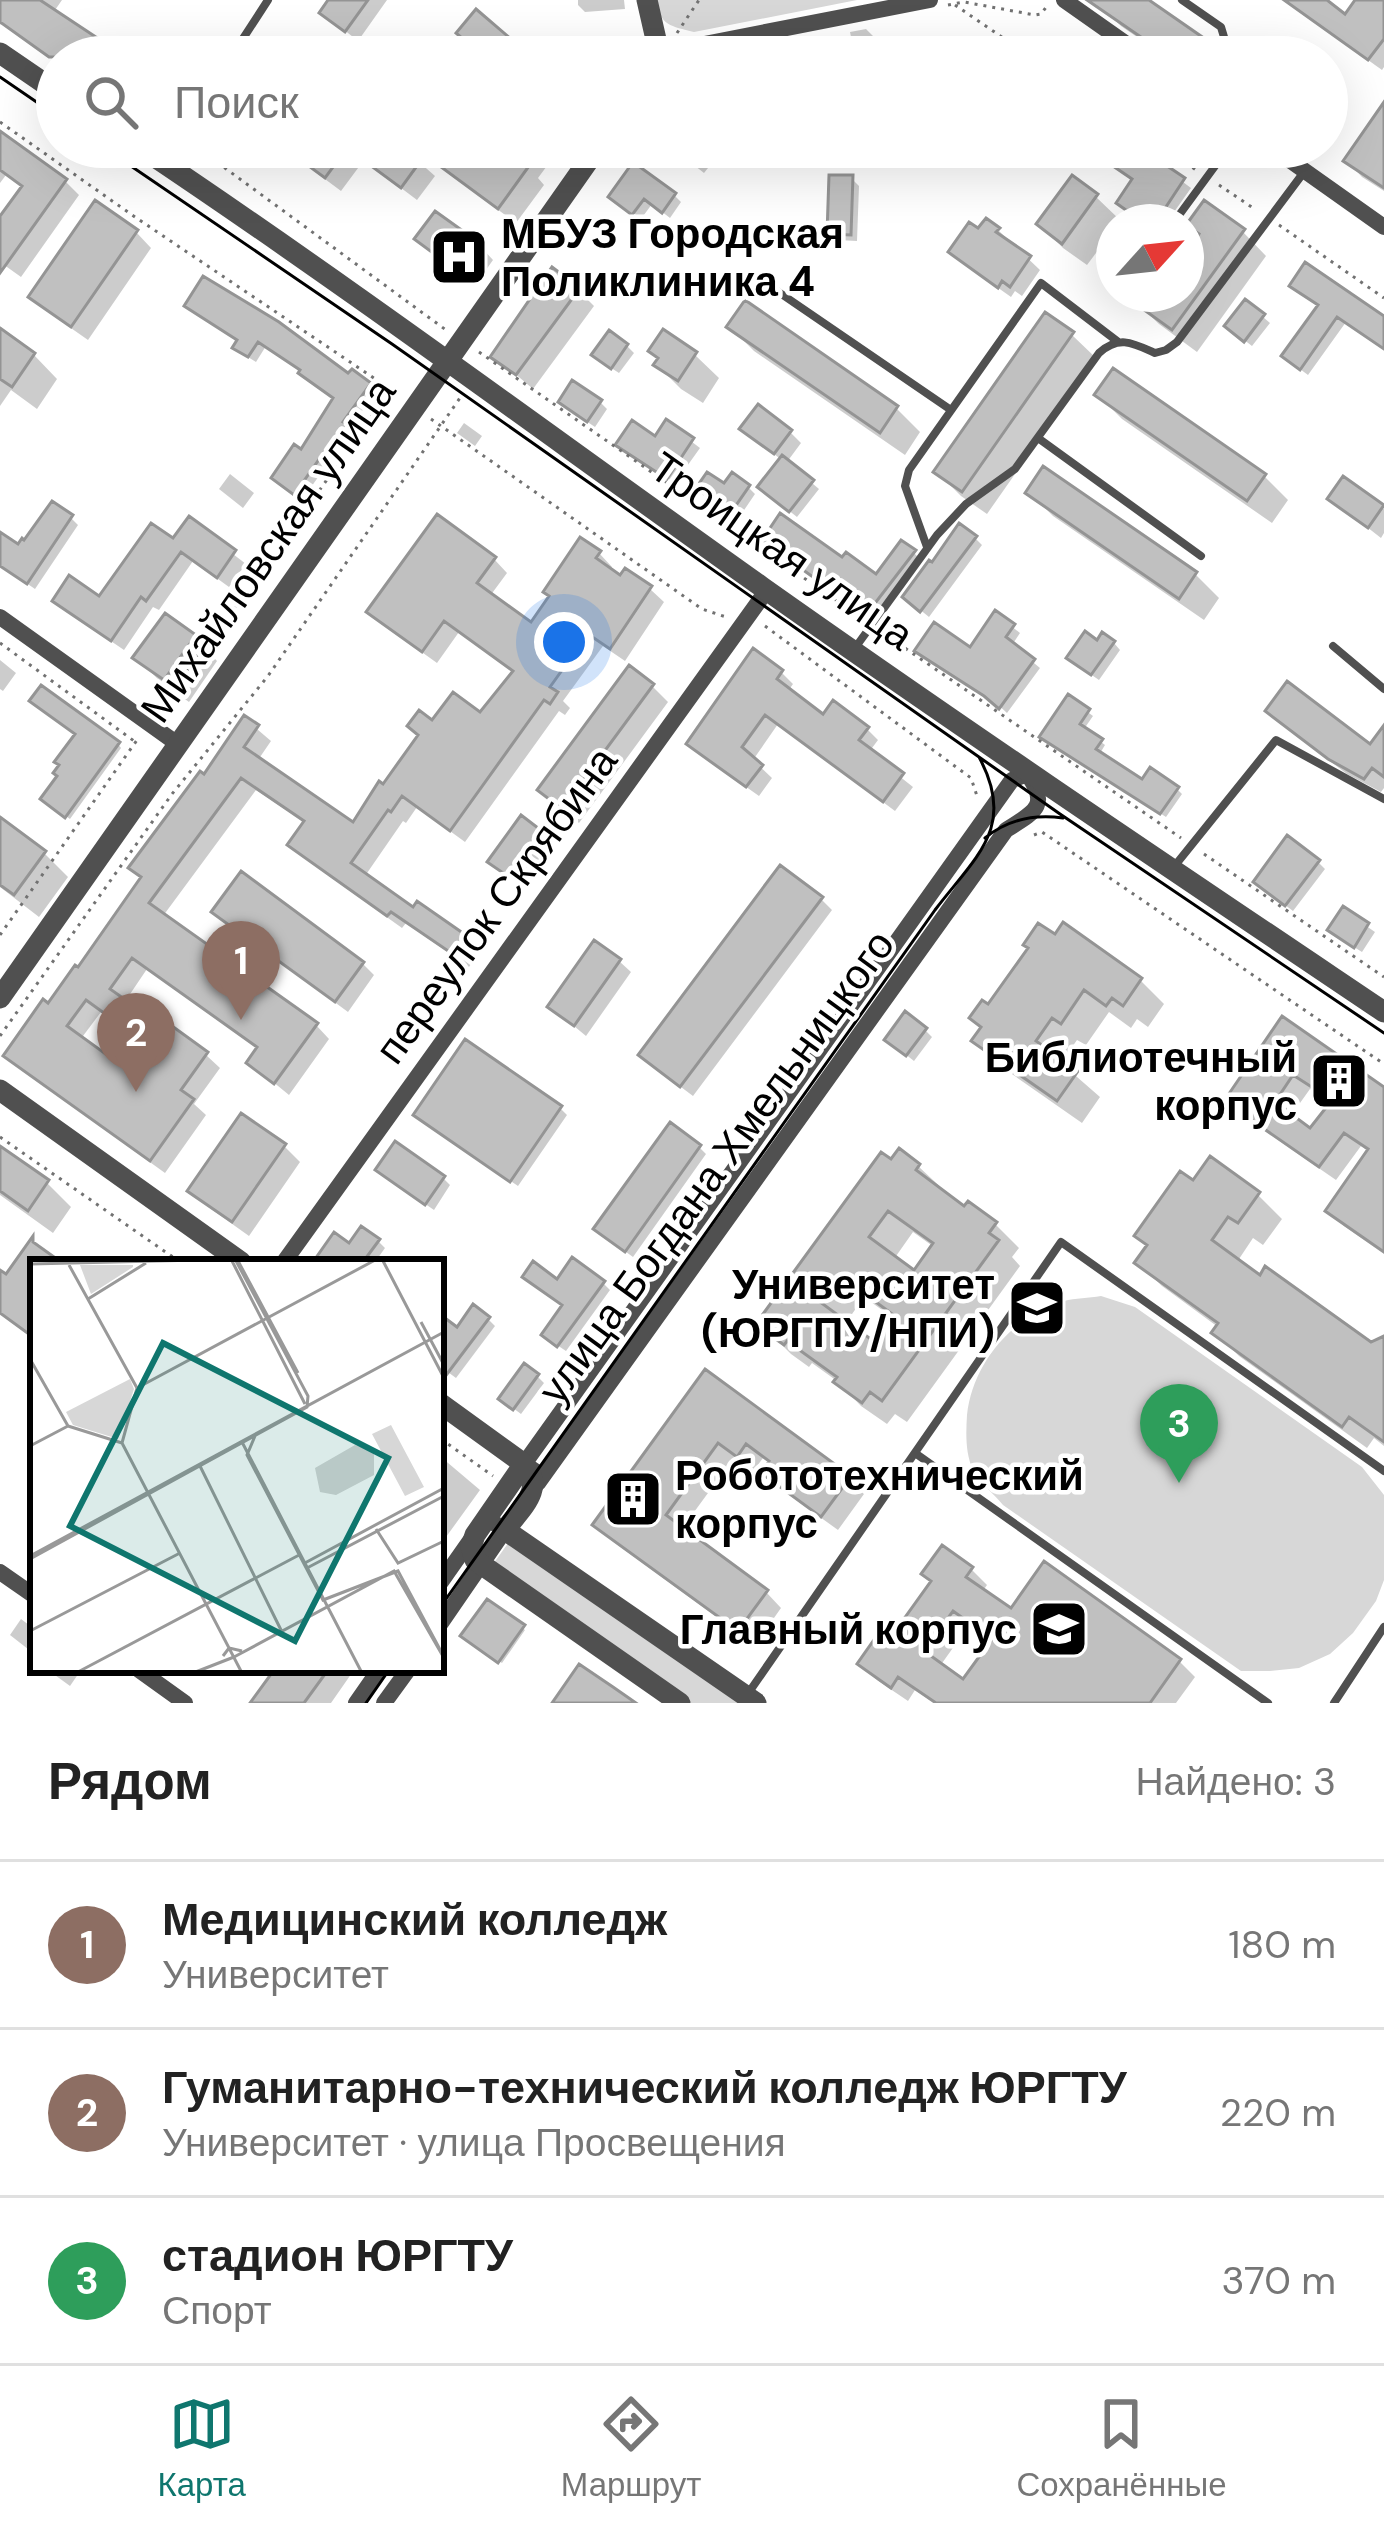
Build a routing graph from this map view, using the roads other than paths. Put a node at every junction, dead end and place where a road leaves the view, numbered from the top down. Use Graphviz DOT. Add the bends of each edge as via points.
graph roads {
  1 [pos="268,0"];
  2 [pos="647,0"];
  3 [pos="930,0"];
  4 [pos="1064,0"];
  5 [pos="1182,0"];
  6 [pos="245,36"];
  7 [pos="655,36"];
  8 [pos="745,36"];
  9 [pos="1115,36"];
  10 [pos="1224,36"];
  11 [pos="0,53"];
  12 [pos="36,78"];
  13 [pos="185,168"];
  14 [pos="584,168"];
  15 [pos="1214,168"];
  16 [pos="1301,168"];
  17 [pos="1305,171"];
  18 [pos="1187,204"];
  19 [pos="1384,227"];
  20 [pos="758,278"];
  21 [pos="1118,342"];
  22 [pos="448,362"];
  23 [pos="952,410"];
  24 [pos="1038,438"];
  25 [pos="928,548"];
  26 [pos="1201,556"];
  27 [pos="767,590"];
  28 [pos="0,617"];
  29 [pos="1333,646"];
  30 [pos="854,650"];
  31 [pos="1384,689"];
  32 [pos="179,745"];
  33 [pos="1020,773"];
  34 [pos="1384,799"];
  35 [pos="1172,869"];
  36 [pos="0,998"];
  37 [pos="1384,1012"];
  38 [pos="0,1090"];
  39 [pos="237,1259"];
  40 [pos="286,1259"];
  41 [pos="444,1407"];
  42 [pos="915,1453"];
  43 [pos="1384,1471"];
  44 [pos="526,1480"];
  45 [pos="489,1528"];
  46 [pos="481,1567"];
  47 [pos="0,1572"];
  48 [pos="444,1579"];
  49 [pos="30,1587"];
  50 [pos="444,1619"];
  51 [pos="1384,1627"];
  52 [pos="143,1673"];
  53 [pos="377,1673"];
  54 [pos="406,1673"];
  55 [pos="751,1700"];
  56 [pos="185,1703"];
  57 [pos="356,1703"];
  58 [pos="384,1703"];
  59 [pos="680,1703"];
  60 [pos="1268,1703"];
  61 [pos="1334,1703"];
  1 -- 6 [label="lane"];
  2 -- 7 [label="street"];
  3 -- 8 [label="street"];
  4 -- 9 [label="street"];
  5 -- 10 [label="lane"];
  11 -- 12 [label="street"];
  13 -- 22 [label="street, Троицкая улица"];
  14 -- 22 [label="street, Михайловская улица"];
  15 -- 18 [label="lane"];
  16 -- 17 [label="street"];
  17 -- 19 [label="street"];
  17 -- 21 [label="lane" via="1177,342 1155,353"];
  20 -- 23 [label="lane"];
  21 -- 23 [label="lane" via="1041,283"];
  21 -- 24 [label="lane" via="1099,352"];
  22 -- 27 [label="street, Троицкая улица"];
  22 -- 32 [label="street, Михайловская улица"];
  23 -- 25 [label="lane" via="905,486"];
  24 -- 25 [label="lane" via="1015,470 965,504"];
  24 -- 26 [label="lane"];
  25 -- 30 [label="lane"];
  27 -- 30 [label="street, Троицкая улица"];
  27 -- 40 [label="street, переулок Скрябина"];
  28 -- 32 [label="street"];
  29 -- 31 [label="lane"];
  30 -- 33 [label="street, Троицкая улица"];
  32 -- 36 [label="street, Михайловская улица"];
  33 -- 35 [label="street, Троицкая улица"];
  33 -- 44 [label="street, улица Богдана Хмельницкого"];
  33 -- 44 [label="street, улица Богдана Хмельницкого" via="1036,787 1035,812 1006,830"];
  34 -- 35 [label="lane" via="1276,740"];
  35 -- 37 [label="street, Троицкая улица"];
  38 -- 39 [label="street"];
  41 -- 44 [label="street"];
  42 -- 43 [label="lane" via="1061,1242"];
  42 -- 55 [label="lane"];
  42 -- 60 [label="lane"];
  44 -- 45 [label="street, улица Богдана Хмельницкого"];
  45 -- 46 [label="street" via="472,1553"];
  45 -- 48 [label="street, улица Богдана Хмельницкого"];
  45 -- 55 [label="street"];
  46 -- 50 [label="street"];
  46 -- 59 [label="street"];
  47 -- 49 [label="street"];
  51 -- 61 [label="lane"];
  52 -- 56 [label="street"];
  53 -- 57 [label="street"];
  54 -- 58 [label="street"];
}
